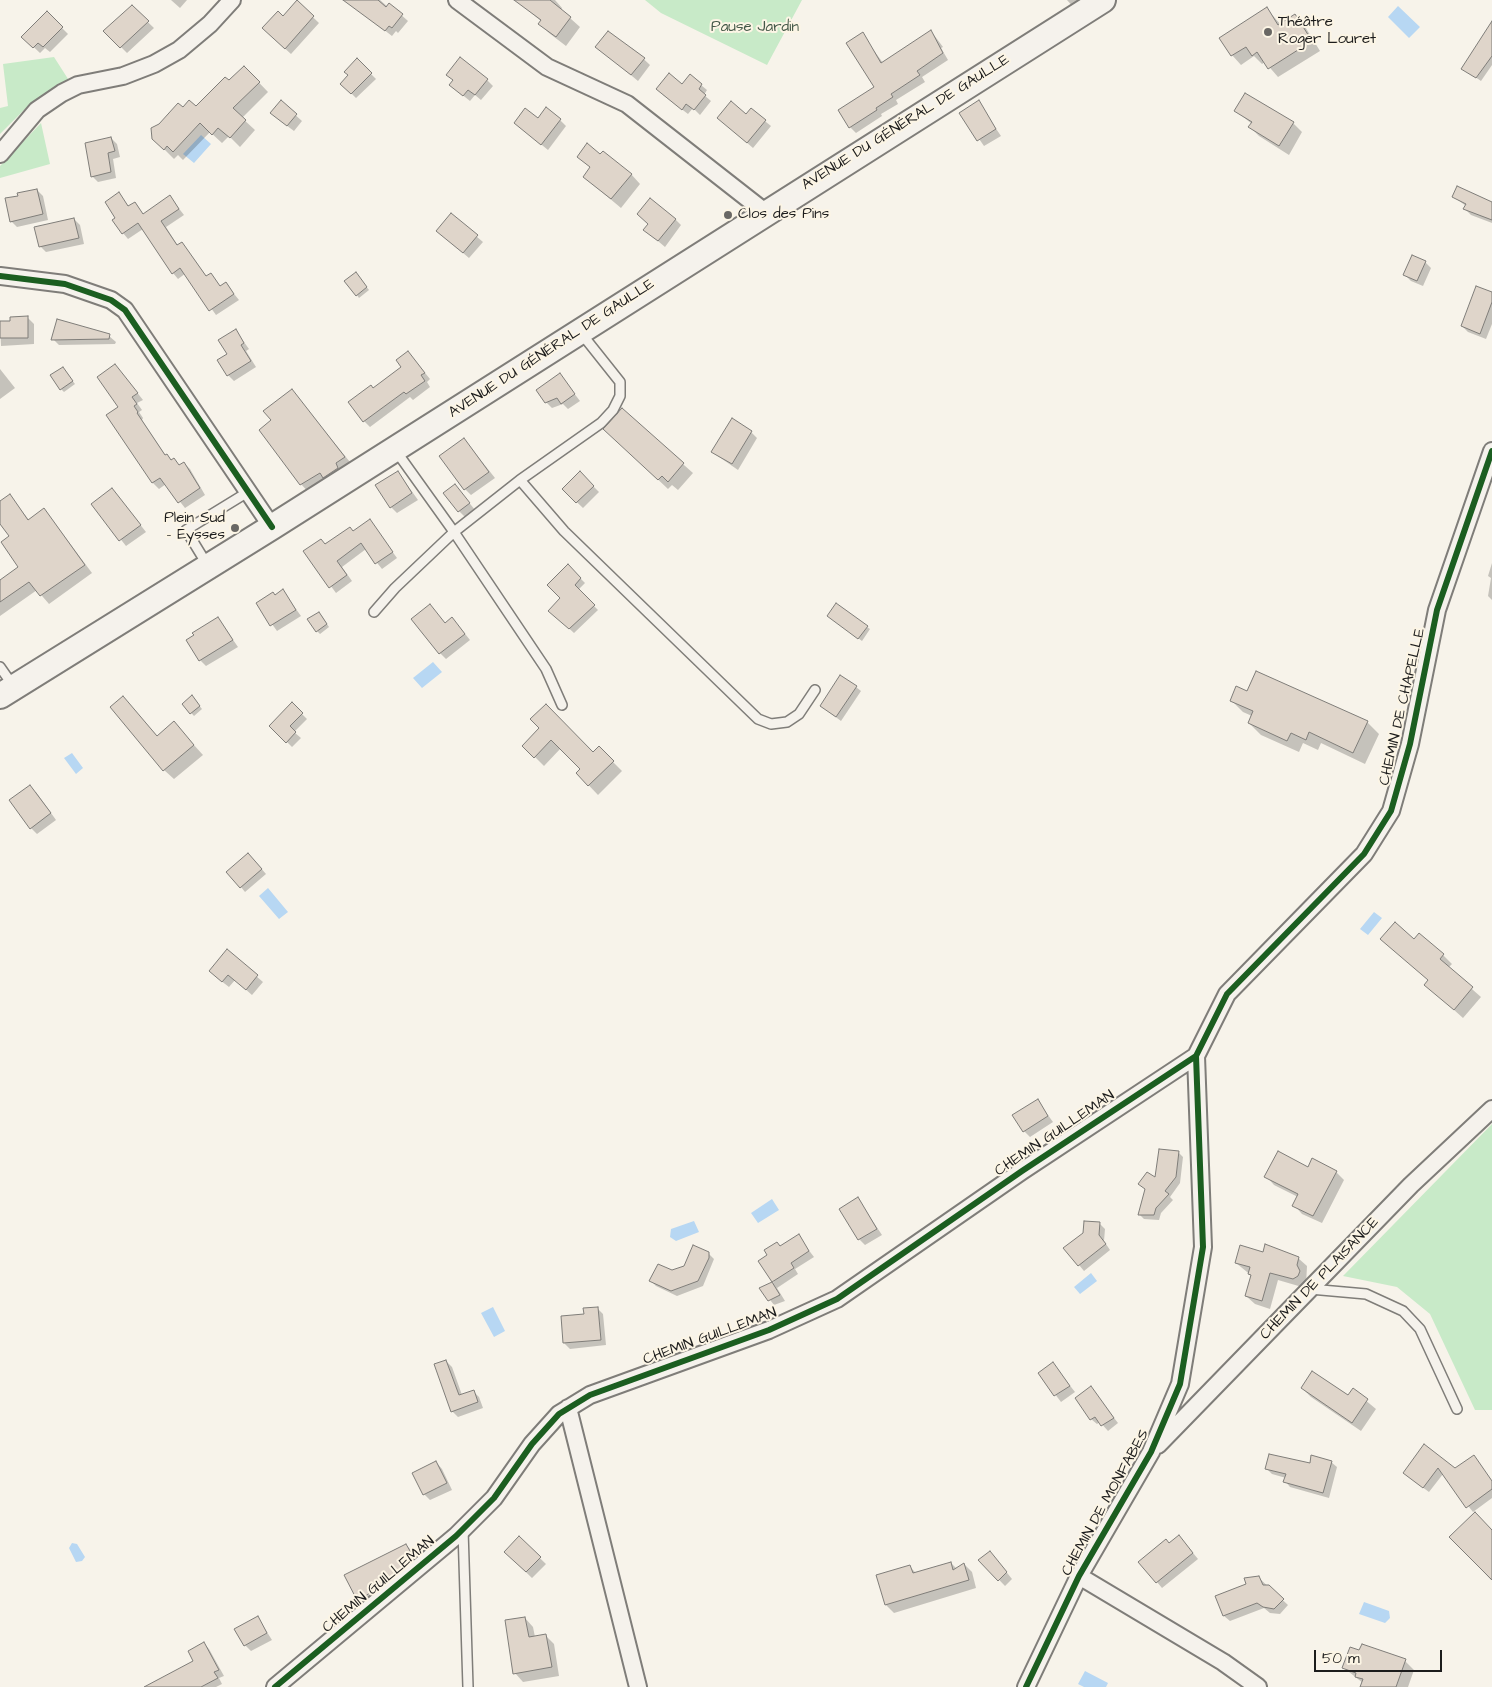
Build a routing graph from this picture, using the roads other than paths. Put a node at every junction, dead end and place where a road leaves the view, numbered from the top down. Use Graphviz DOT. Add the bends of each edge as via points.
graph roads {
  1 [pos="232,0"];
  2 [pos="458,0"];
  3 [pos="1102,0"];
  4 [pos="0,154"];
  5 [pos="765,212"];
  6 [pos="0,276"];
  7 [pos="579,331"];
  8 [pos="394,449"];
  9 [pos="1492,452"];
  10 [pos="520,480"];
  11 [pos="248,492"];
  12 [pos="272,527"];
  13 [pos="454,532"];
  14 [pos="208,567"];
  15 [pos="374,612"];
  16 [pos="0,667"];
  17 [pos="815,690"];
  18 [pos="7,691"];
  19 [pos="562,705"];
  20 [pos="1196,1056"];
  21 [pos="1492,1109"];
  22 [pos="1310,1289"];
  23 [pos="568,1408"];
  24 [pos="1457,1409"];
  25 [pos="1151,1452"];
  26 [pos="463,1529"];
  27 [pos="1079,1576"];
  28 [pos="275,1687"];
  29 [pos="468,1687"];
  30 [pos="638,1687"];
  31 [pos="1026,1687"];
  32 [pos="1258,1687"];
  1 -- 4 [label="street" via="179,50 154,64 123,76 78,85 62,93 37,110"];
  2 -- 5 [label="street" via="547,66 627,104"];
  3 -- 5 [label="main road, AVENUE DU GÉNÉRAL DE GAULLE"];
  5 -- 7 [label="main road, AVENUE DU GÉNÉRAL DE GAULLE"];
  6 -- 11 [label="street" via="65,284 111,300 125,310"];
  7 -- 8 [label="main road, AVENUE DU GÉNÉRAL DE GAULLE"];
  7 -- 10 [label="lane" via="620,382 620,396 601,423"];
  8 -- 12 [label="main road, AVENUE DU GÉNÉRAL DE GAULLE"];
  8 -- 13 [label="lane"];
  9 -- 20 [label="street, CHEMIN DE CHAPELLE" via="1437,610 1410,744 1391,811 1364,854 1227,994"];
  10 -- 13 [label="lane"];
  10 -- 17 [label="lane" via="564,531 758,719 771,724 787,722 799,714"];
  11 -- 12 [label="street"];
  11 -- 14 [label="lane" via="186,530"];
  12 -- 14 [label="main road, AVENUE DU GÉNÉRAL DE GAULLE"];
  13 -- 15 [label="lane" via="394,588"];
  13 -- 19 [label="lane" via="546,669"];
  14 -- 18 [label="main road, AVENUE DU GÉNÉRAL DE GAULLE"];
  16 -- 18 [label="lane"];
  20 -- 23 [label="street, CHEMIN GUILLEMAN" via="837,1300 769,1330 590,1395"];
  20 -- 25 [label="street, CHEMIN DE MONFABES" via="1203,1247 1180,1384"];
  21 -- 22 [label="street, CHEMIN DE PLAISANCE" via="1411,1185"];
  22 -- 24 [label="lane" via="1366,1294 1403,1311 1420,1329"];
  22 -- 25 [label="street, CHEMIN DE PLAISANCE"];
  23 -- 26 [label="street, CHEMIN GUILLEMAN" via="532,1444 494,1498"];
  23 -- 30 [label="street"];
  25 -- 27 [label="street, CHEMIN DE MONFABES"];
  26 -- 28 [label="street, CHEMIN GUILLEMAN" via="376,1606"];
  26 -- 29 [label="lane"];
  27 -- 31 [label="street, CHEMIN DE MONFABES"];
  27 -- 32 [label="street" via="1224,1662"];
}
